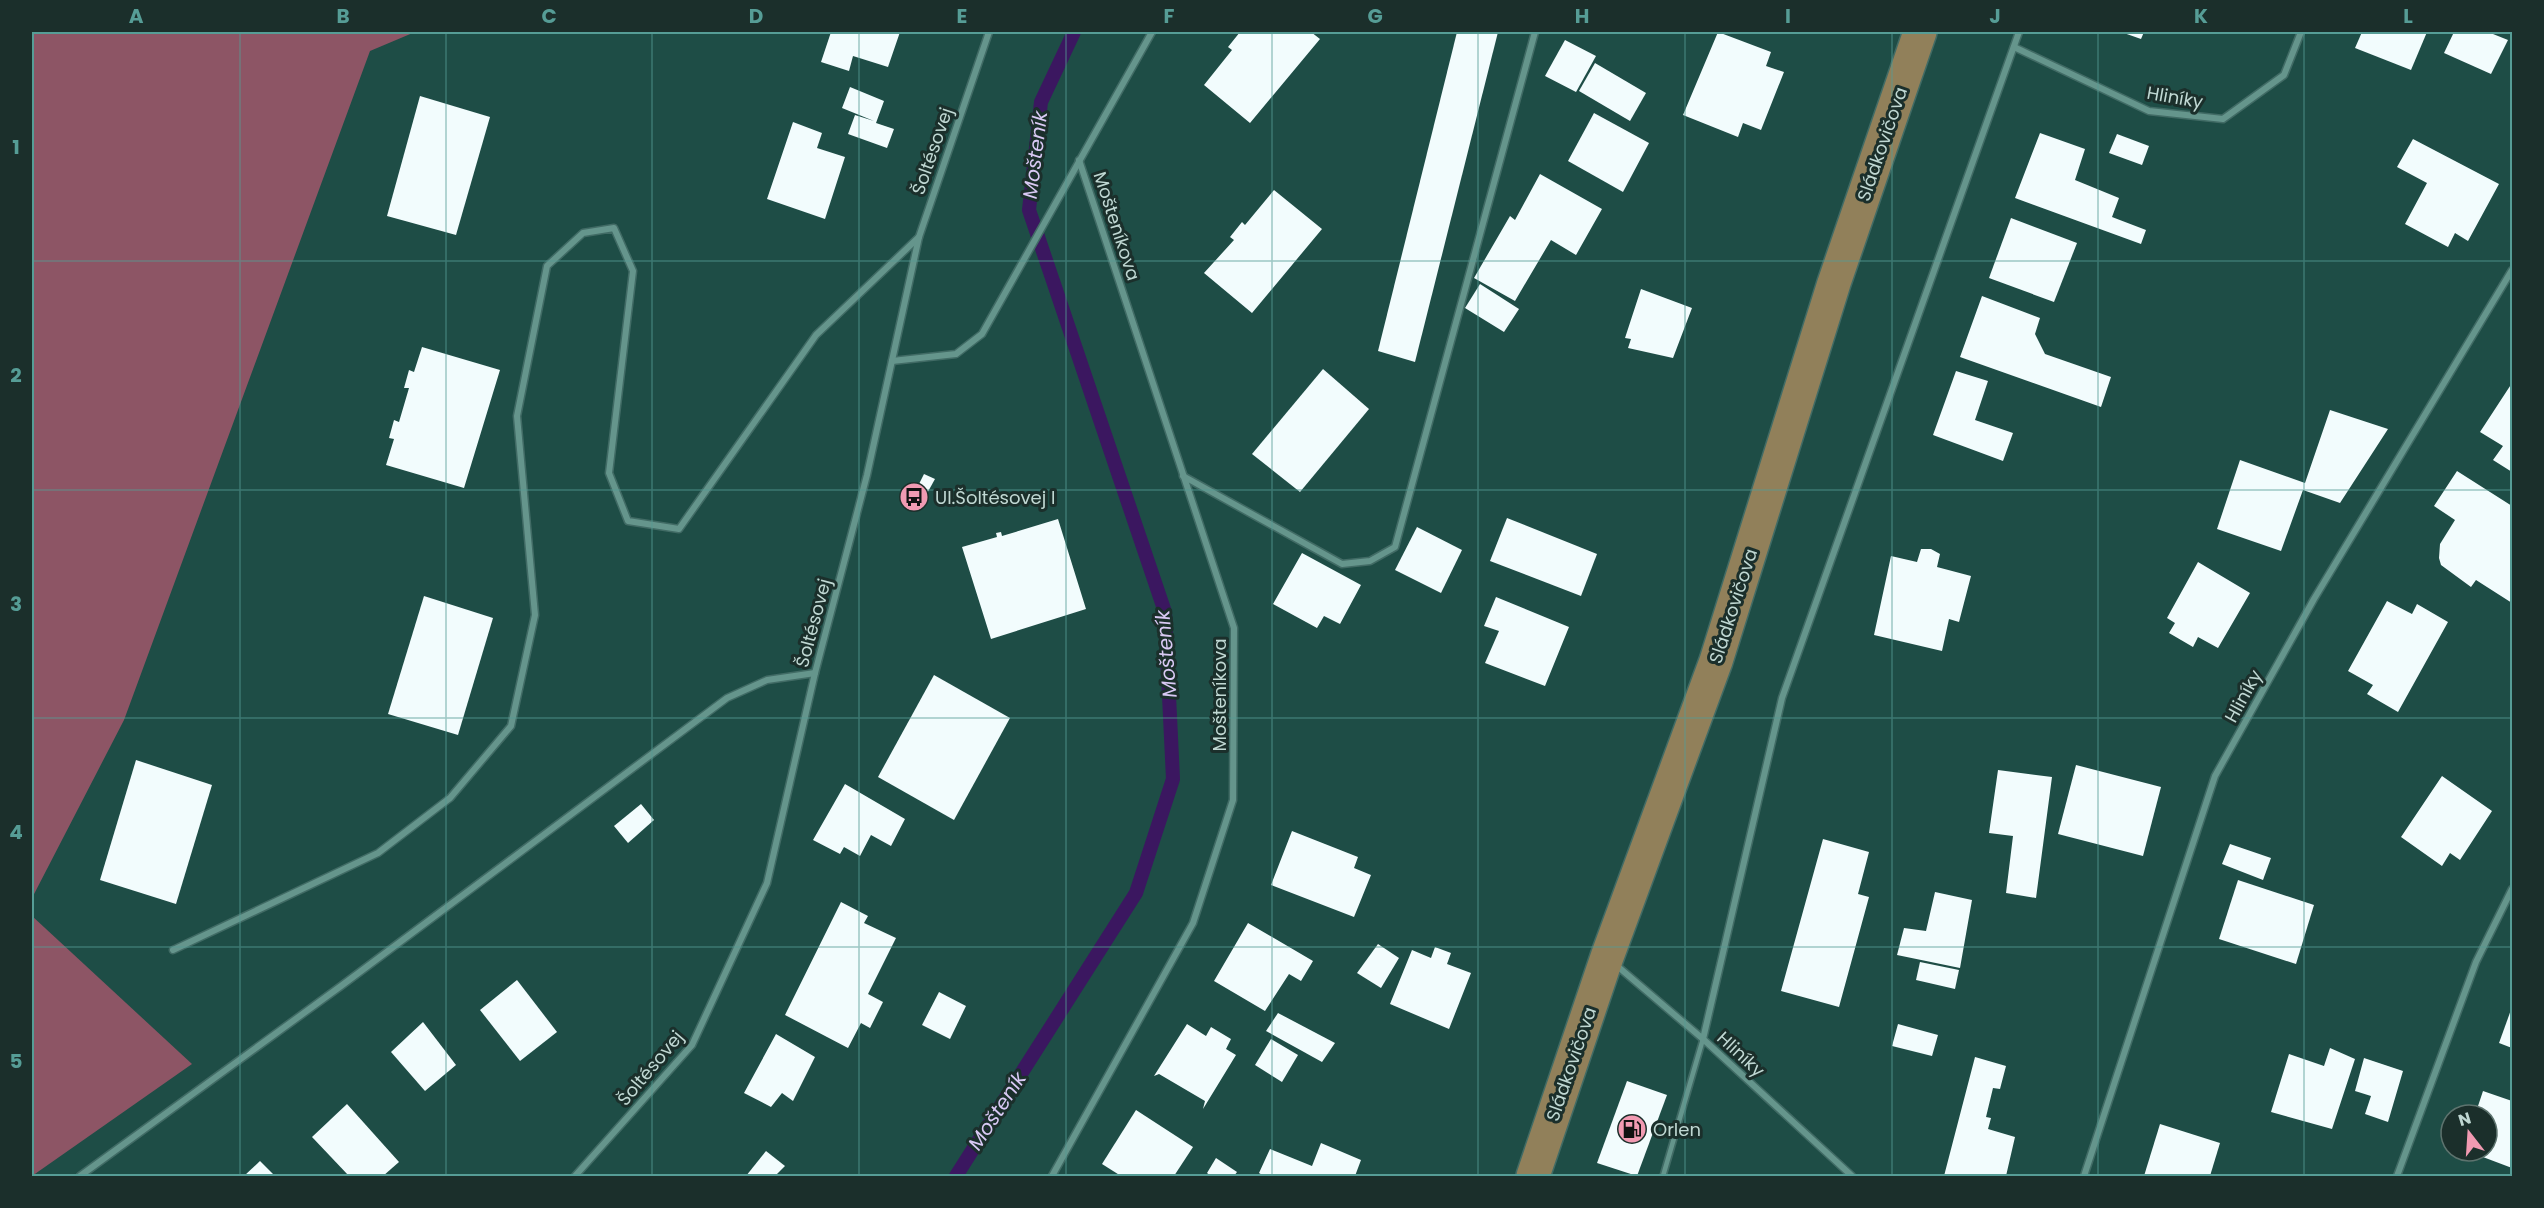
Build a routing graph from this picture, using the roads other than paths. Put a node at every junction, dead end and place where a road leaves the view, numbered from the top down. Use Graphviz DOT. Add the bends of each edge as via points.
graph roads {
  1 [pos="988,32"];
  2 [pos="1152,32"];
  3 [pos="1535,32"];
  4 [pos="1920,32"];
  5 [pos="2019,32"];
  6 [pos="2301,32"];
  7 [pos="2013,47"];
  8 [pos="1079,160"];
  9 [pos="919,237"];
  10 [pos="2512,270"];
  11 [pos="892,361"];
  12 [pos="1183,476"];
  13 [pos="815,673"];
  14 [pos="2512,889"];
  15 [pos="173,950"];
  16 [pos="1607,957"];
  17 [pos="1703,1039"];
  18 [pos="80,1176"];
  19 [pos="575,1176"];
  20 [pos="1052,1176"];
  21 [pos="1533,1176"];
  22 [pos="1663,1176"];
  23 [pos="1852,1176"];
  24 [pos="2084,1176"];
  25 [pos="2397,1176"];
  1 -- 9 [label="street, Šoltésovej"];
  2 -- 8 [label="street, Mošteníkova"];
  3 -- 12 [label="street" via="1395,547 1370,561 1342,564"];
  4 -- 16 [label="main road, Sládkovičova" via="1834,284 1716,661"];
  5 -- 7 [label="street"];
  6 -- 7 [label="street, Hliníky" via="2283,75 2223,119 2149,111"];
  7 -- 17 [label="street" via="1782,698"];
  8 -- 11 [label="street, Mošteníkova" via="982,334 956,354"];
  8 -- 12 [label="street, Mošteníkova"];
  9 -- 11 [label="street, Šoltésovej"];
  9 -- 15 [label="street" via="816,335 679,529 628,521 609,473 633,271 615,228 583,233 546,266 517,416 535,615 511,726 450,798 378,853"];
  10 -- 24 [label="street, Hliníky" via="2314,599 2215,776"];
  11 -- 13 [label="street, Šoltésovej" via="867,475"];
  12 -- 20 [label="street, Mošteníkova" via="1234,628 1233,800 1193,922"];
  13 -- 18 [label="street" via="767,680 727,698"];
  13 -- 19 [label="street, Šoltésovej" via="767,883 692,1045"];
  14 -- 25 [label="street" via="2476,962"];
  16 -- 17 [label="street, Hliníky"];
  16 -- 21 [label="main road, Sládkovičova"];
  17 -- 22 [label="lane"];
  17 -- 23 [label="street, Hliníky"];
}
